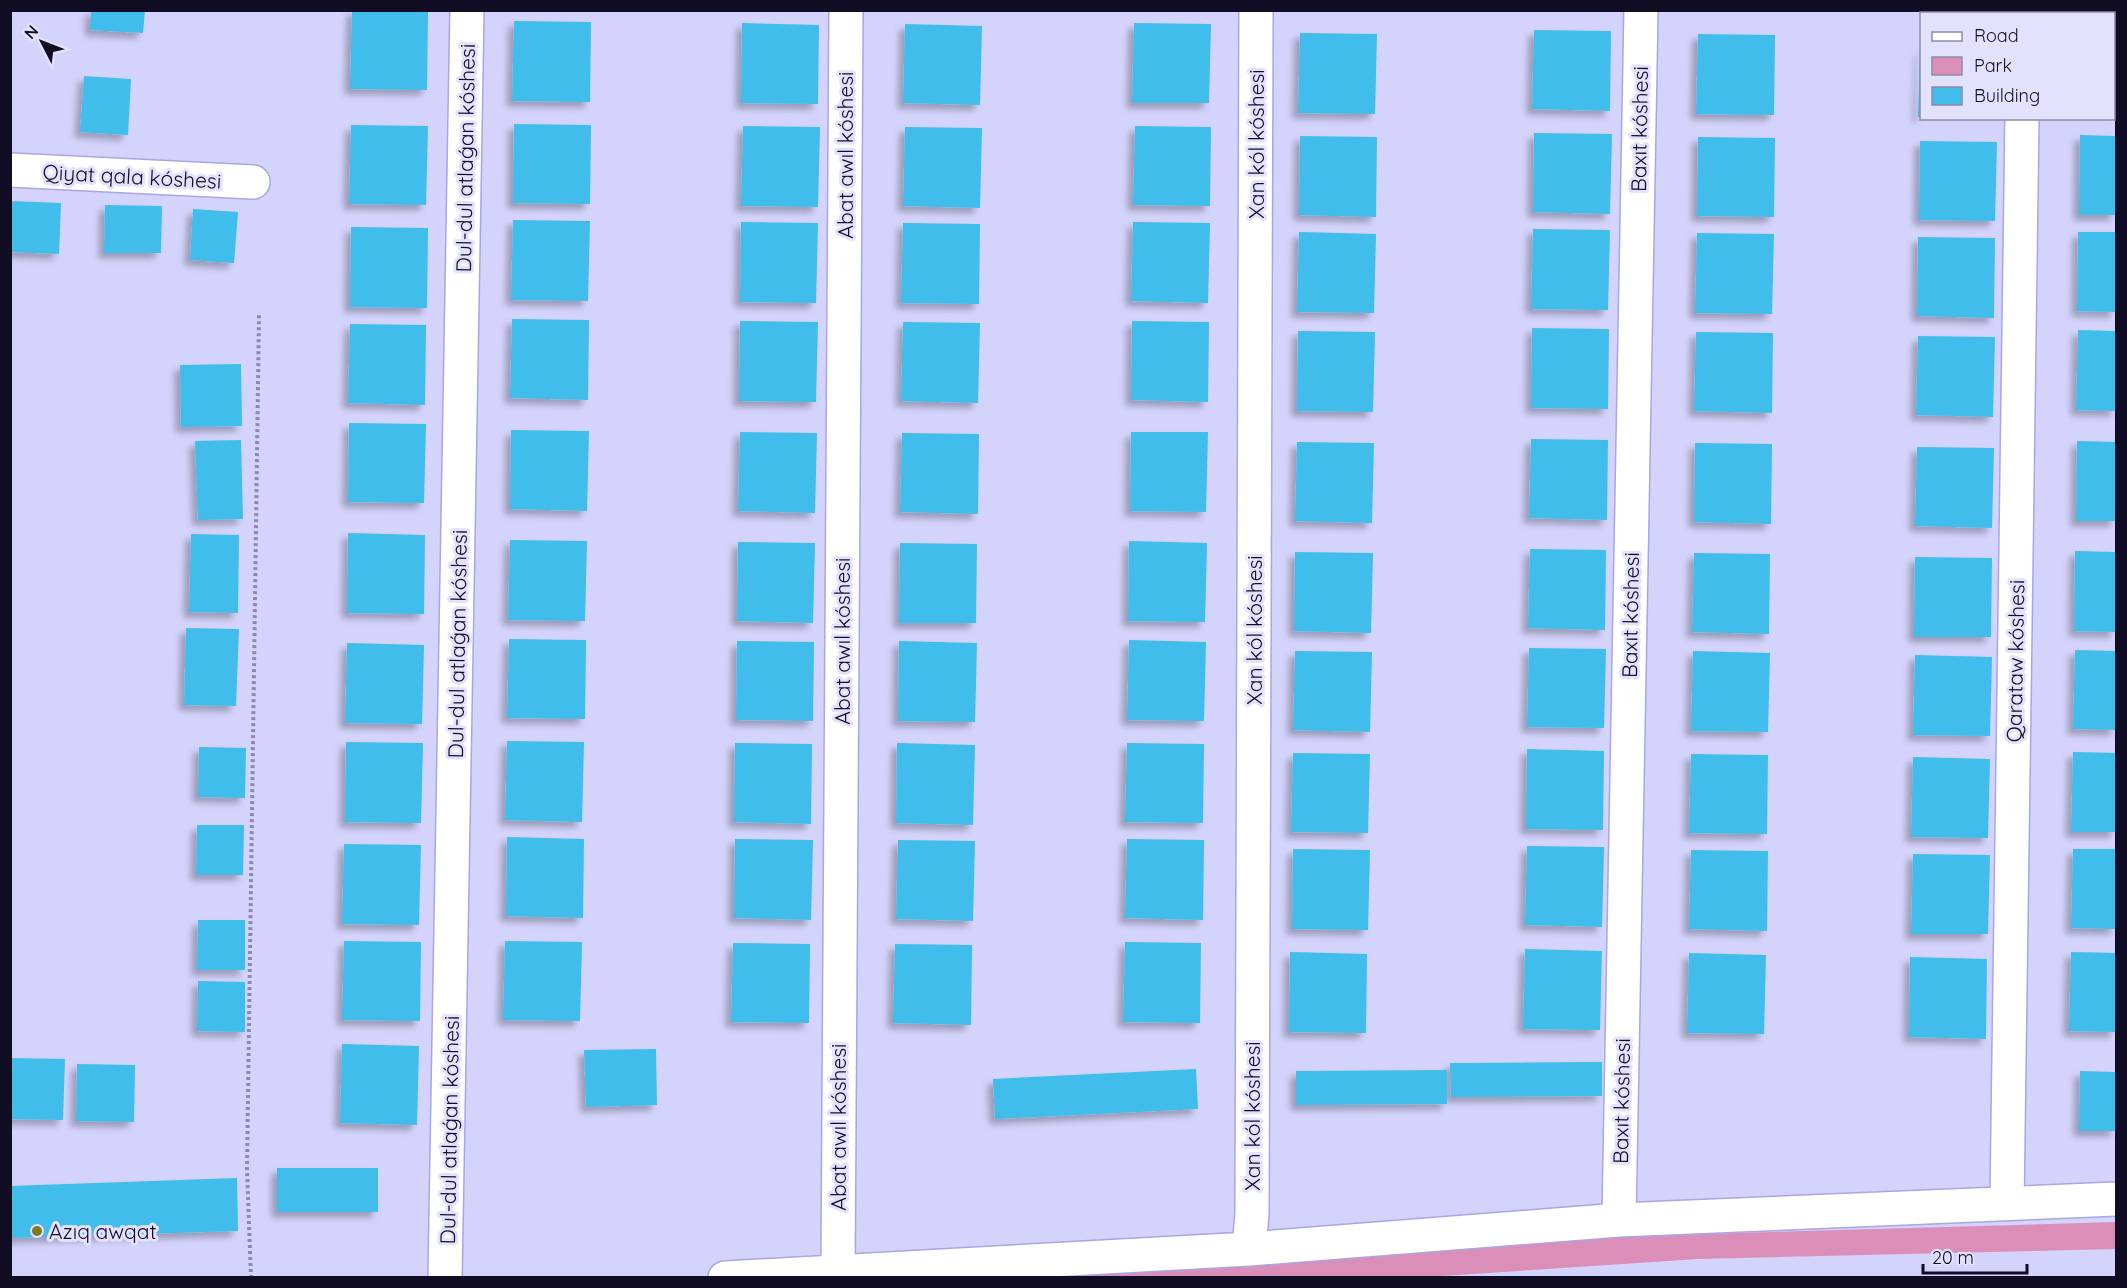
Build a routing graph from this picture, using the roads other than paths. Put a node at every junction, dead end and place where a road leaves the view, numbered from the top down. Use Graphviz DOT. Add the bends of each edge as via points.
graph roads {
  1 [pos="467,10"];
  2 [pos="846,10"];
  3 [pos="1256,10"];
  4 [pos="1641,10"];
  5 [pos="2022,120"];
  6 [pos="10,170"];
  7 [pos="253,182"];
  8 [pos="2116,1199"];
  9 [pos="2007,1203"];
  10 [pos="1619,1220"];
  11 [pos="1249,1248"];
  12 [pos="838,1271"];
  13 [pos="446,1278"];
  14 [pos="725,1278"];
  1 -- 13 [label="street, Dul-dul atlaǵan kóshesi"];
  2 -- 12 [label="street, Abat awıl kóshesi"];
  3 -- 11 [label="street, Xan kól kóshesi"];
  4 -- 10 [label="street, Baxıt kóshesi"];
  5 -- 9 [label="street, Qarataw kóshesi"];
  6 -- 7 [label="street, Qiyat qala kóshesi"];
  8 -- 9 [label="street"];
  9 -- 10 [label="street"];
  10 -- 11 [label="street"];
  11 -- 12 [label="street"];
  12 -- 14 [label="street"];
}
